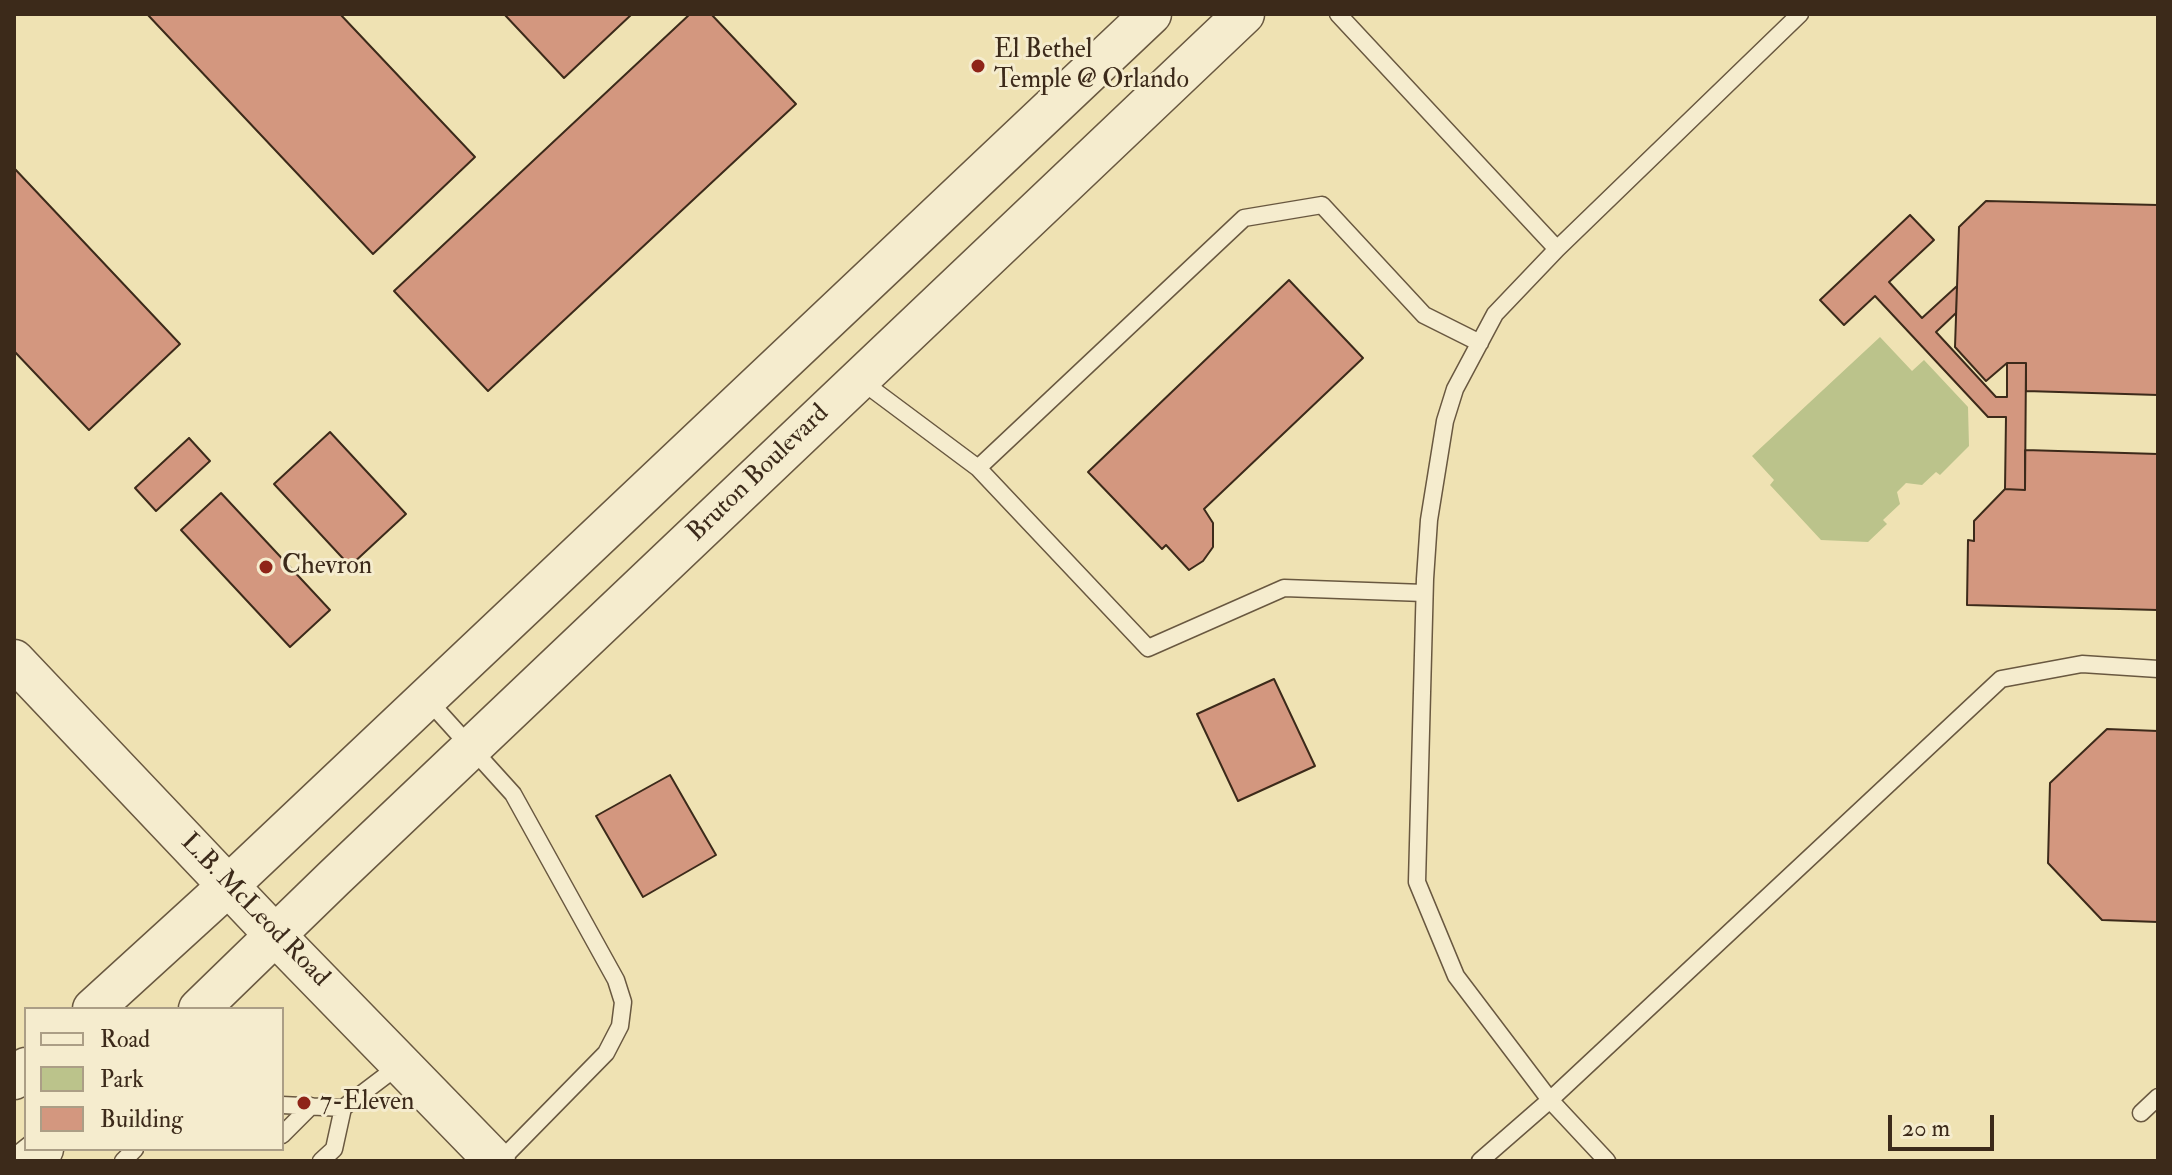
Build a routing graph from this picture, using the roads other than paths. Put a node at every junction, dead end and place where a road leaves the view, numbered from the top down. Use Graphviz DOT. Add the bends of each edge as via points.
graph roads {
  1 [pos="1151,14"];
  2 [pos="1244,14"];
  3 [pos="1338,14"];
  4 [pos="1800,14"];
  5 [pos="1557,249"];
  6 [pos="1480,343"];
  7 [pos="859,379"];
  8 [pos="978,468"];
  9 [pos="1424,593"];
  10 [pos="14,660"];
  11 [pos="2158,669"];
  12 [pos="427,699"];
  13 [pos="472,747"];
  14 [pos="229,885"];
  15 [pos="274,934"];
  16 [pos="95,1007"];
  17 [pos="201,1007"];
  18 [pos="401,1064"];
  19 [pos="2158,1097"];
  20 [pos="1550,1100"];
  21 [pos="284,1105"];
  22 [pos="311,1106"];
  23 [pos="343,1108"];
  24 [pos="2141,1113"];
  25 [pos="284,1133"];
  26 [pos="321,1161"];
  27 [pos="498,1161"];
  28 [pos="1480,1161"];
  29 [pos="1607,1161"];
  1 -- 12 [label="street"];
  2 -- 7 [label="street, Bruton Boulevard"];
  3 -- 5 [label="lane"];
  4 -- 5 [label="lane"];
  5 -- 6 [label="lane" via="1495,314"];
  6 -- 8 [label="lane" via="1424,315 1322,205 1244,218"];
  6 -- 9 [label="lane" via="1445,421"];
  7 -- 8 [label="lane"];
  7 -- 13 [label="street, Bruton Boulevard"];
  8 -- 9 [label="lane" via="1148,648 1284,588"];
  9 -- 20 [label="lane" via="1417,882 1456,976"];
  10 -- 14 [label="street, L.B. McLeod Road"];
  11 -- 20 [label="lane" via="2082,664 2001,679"];
  12 -- 13 [label="lane"];
  12 -- 14 [label="street"];
  13 -- 15 [label="street, Bruton Boulevard"];
  13 -- 27 [label="lane" via="513,794 616,980 623,1002 620,1026 606,1053"];
  14 -- 15 [label="street, L.B. McLeod Road"];
  14 -- 16 [label="street"];
  15 -- 17 [label="street, Bruton Boulevard"];
  15 -- 18 [label="street, L.B. McLeod Road"];
  18 -- 23 [label="lane"];
  18 -- 27 [label="street, L.B. McLeod Road"];
  19 -- 24 [label="lane"];
  20 -- 28 [label="lane"];
  20 -- 29 [label="lane"];
  21 -- 22 [label="lane"];
  22 -- 23 [label="lane"];
  22 -- 25 [label="lane"];
  23 -- 26 [label="lane" via="334,1149"];
}
